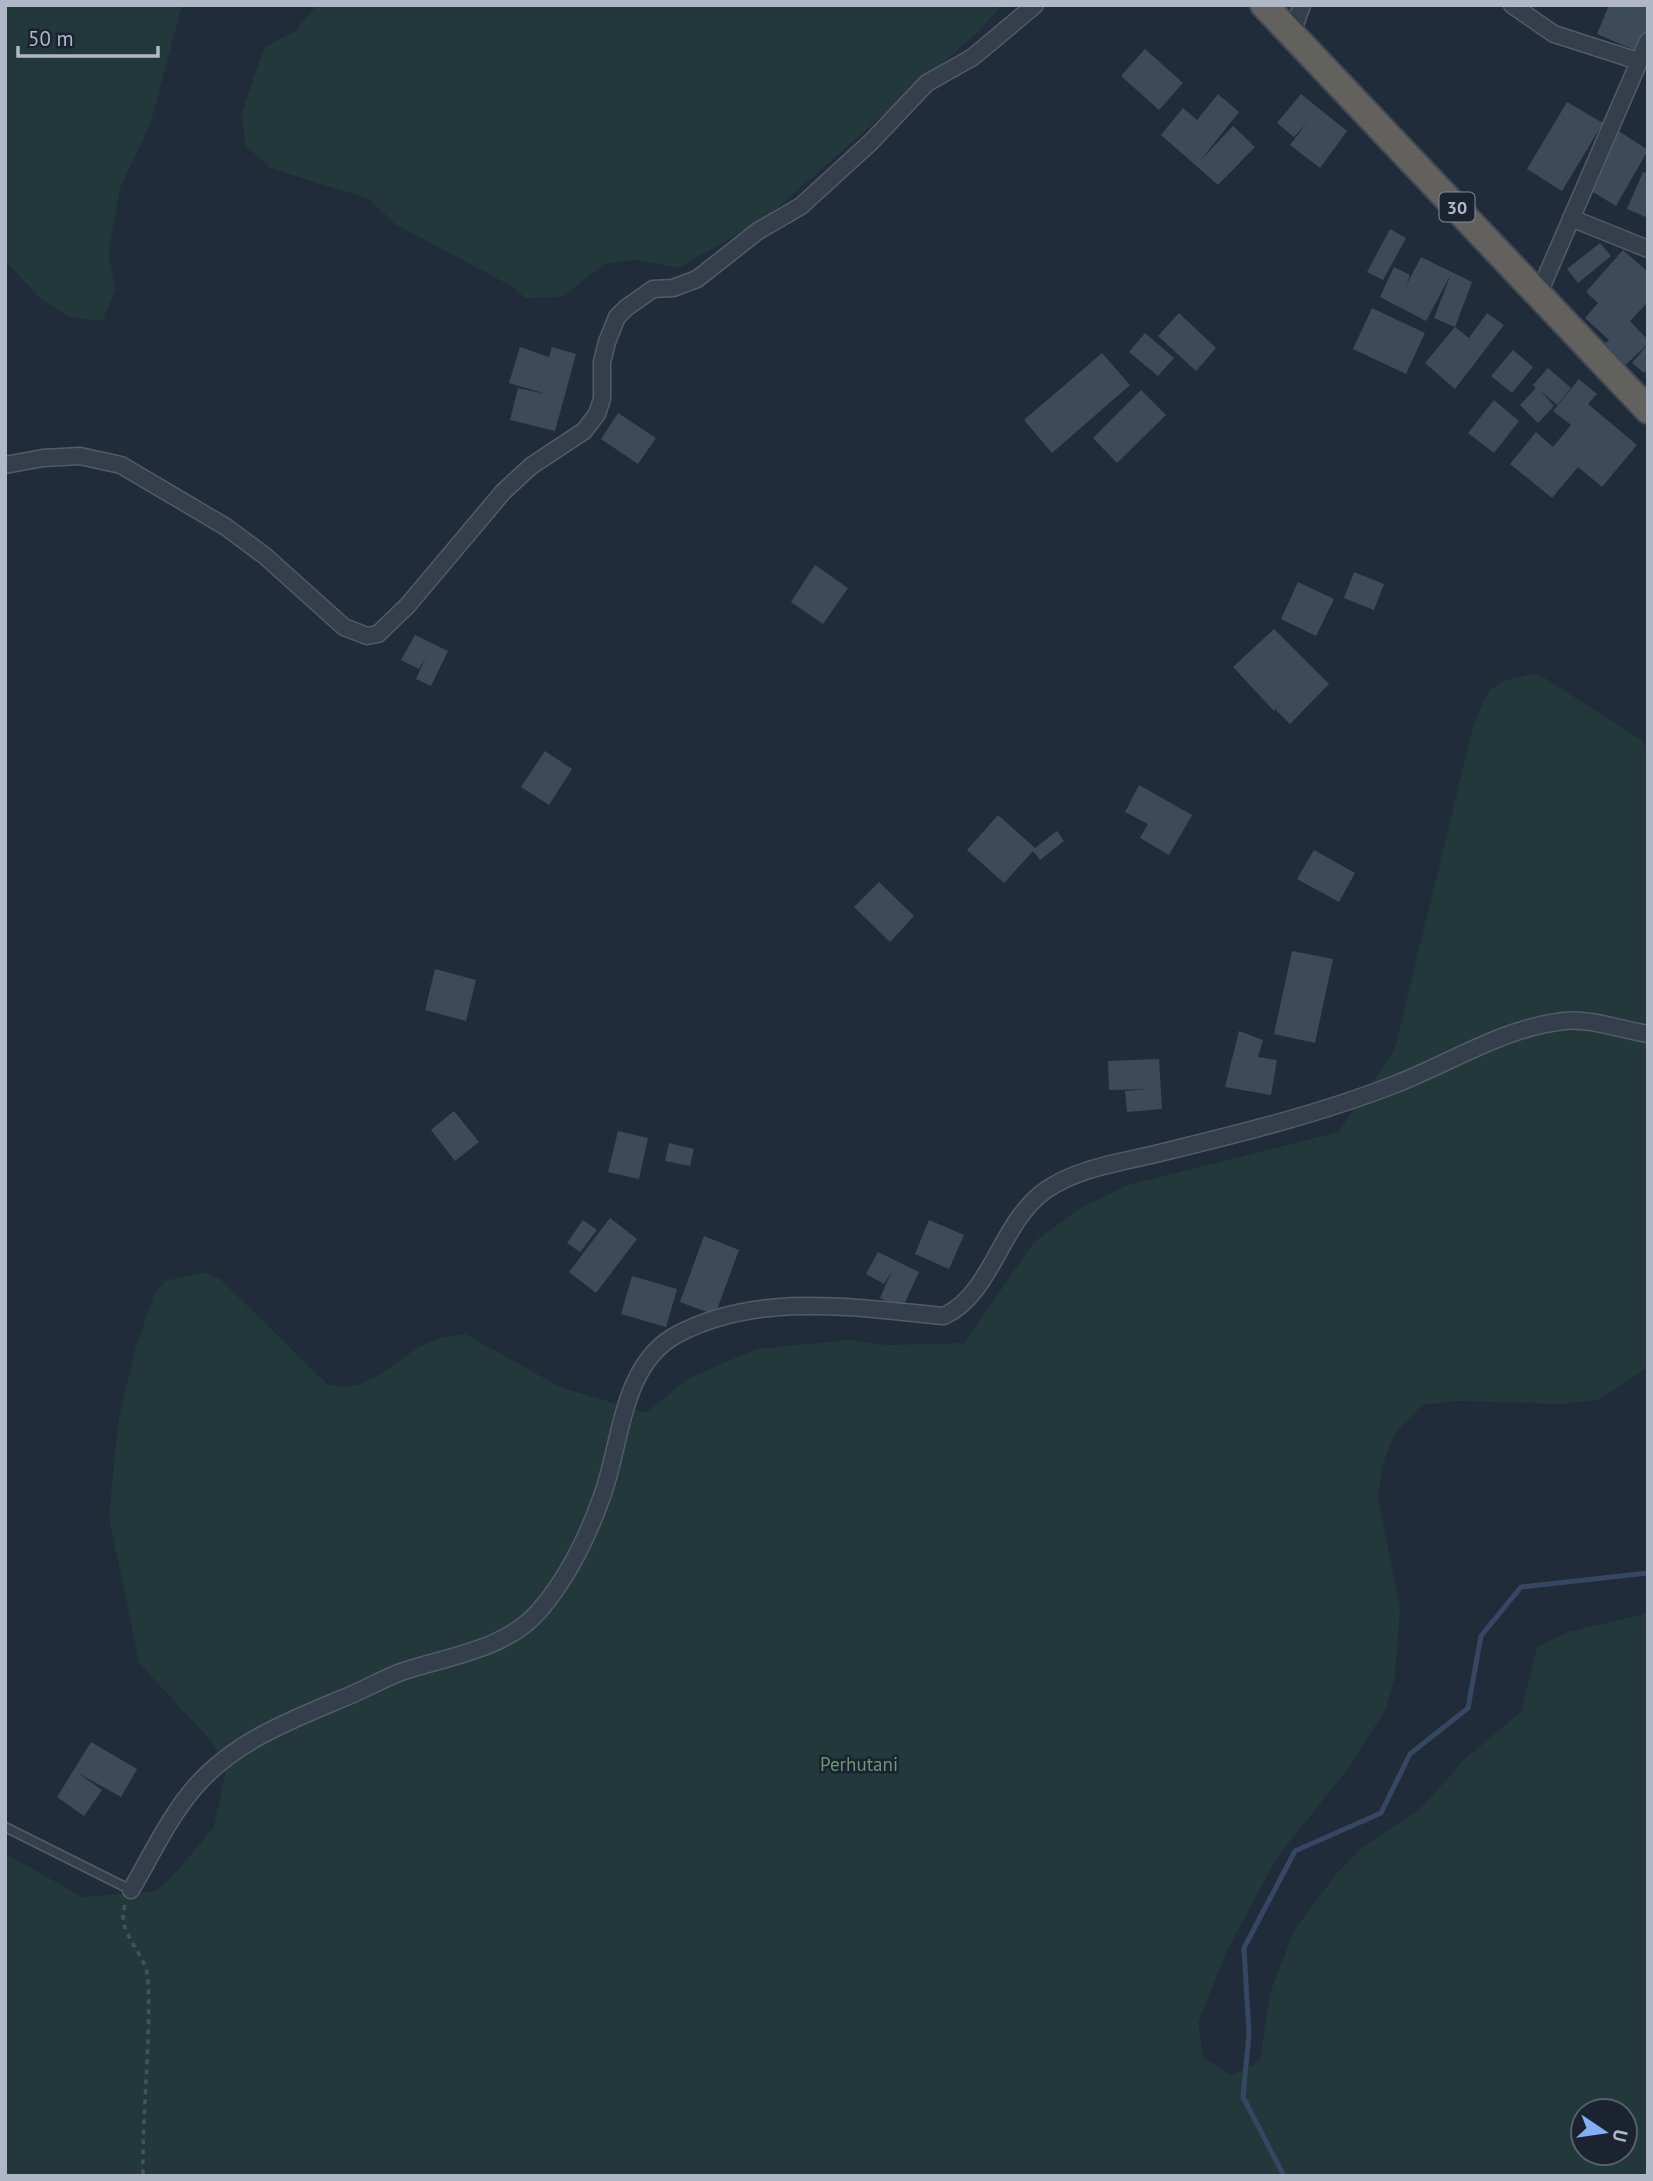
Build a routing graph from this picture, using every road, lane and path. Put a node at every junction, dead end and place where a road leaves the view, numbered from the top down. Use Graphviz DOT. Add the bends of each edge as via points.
graph roads {
  1 [pos="1035,5"];
  2 [pos="1264,5"];
  3 [pos="1302,5"];
  4 [pos="1512,5"];
  5 [pos="1292,33"];
  6 [pos="1648,41"];
  7 [pos="1638,61"];
  8 [pos="1571,218"];
  9 [pos="1648,249"];
  10 [pos="1539,293"];
  11 [pos="1648,410"];
  12 [pos="5,465"];
  13 [pos="1648,1034"];
  14 [pos="5,1827"];
  15 [pos="131,1890"];
  16 [pos="143,2176"];
  1 -- 12 [label="street" via="973,57 927,83 801,206 758,231 697,279 653,289 626,308 607,342 599,406 584,431 531,466 503,492 378,634 367,636 344,627 226,527 121,465 80,456"];
  2 -- 5 [label="highway, 30"];
  3 -- 5 [label="street"];
  4 -- 7 [label="street" via="1554,34"];
  5 -- 10 [label="highway, 30"];
  6 -- 7 [label="street"];
  7 -- 8 [label="street"];
  8 -- 9 [label="street"];
  8 -- 10 [label="street"];
  10 -- 11 [label="highway, 30"];
  13 -- 15 [label="street" via="1576,1021 1512,1032 1325,1109 1089,1170 1046,1190 1015,1220 977,1287 960,1307 944,1316 824,1305 762,1307 676,1335 650,1357 632,1389 601,1499 569,1569 539,1611 478,1650 400,1673 282,1723 222,1761 176,1813"];
  14 -- 15 [label="lane"];
  15 -- 16 [label="path" via="121,1916 148,1977"];
}
